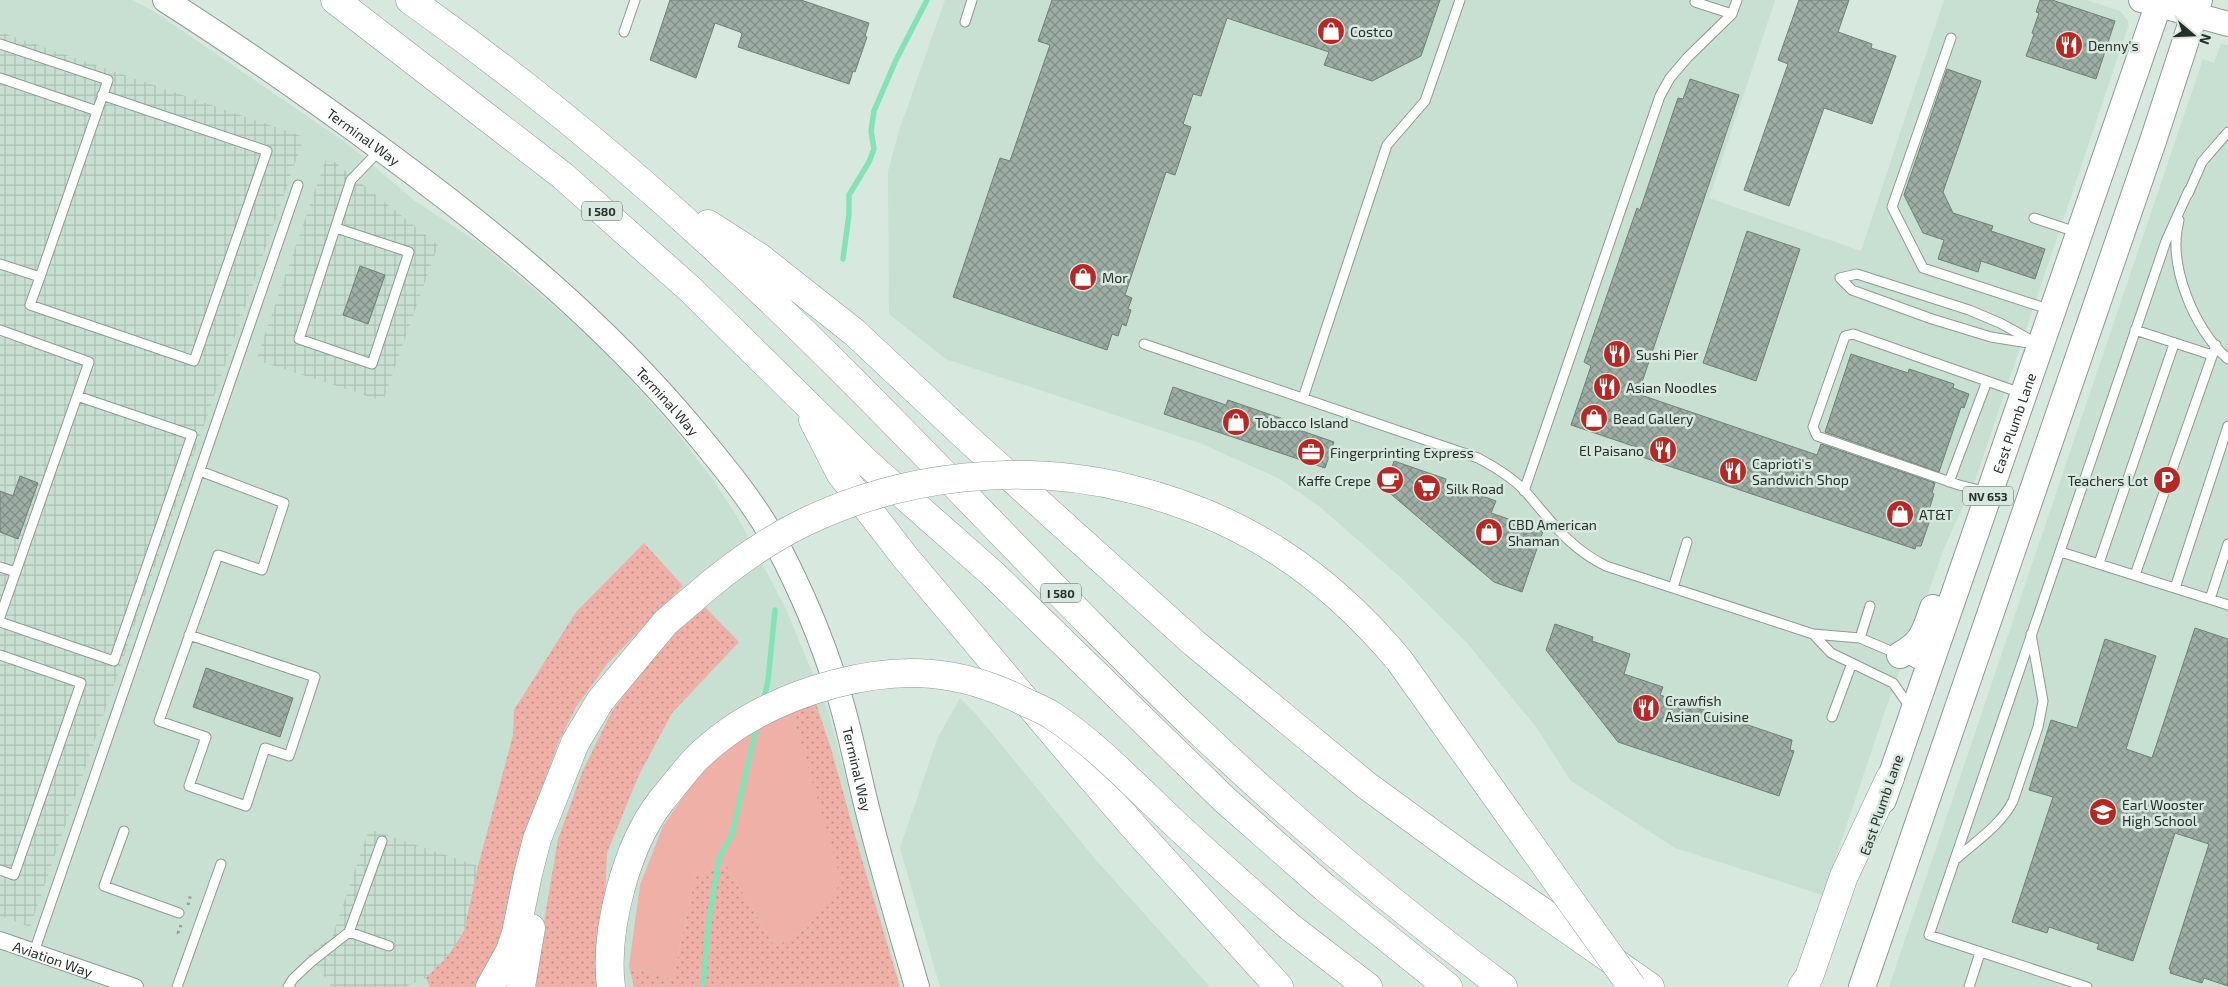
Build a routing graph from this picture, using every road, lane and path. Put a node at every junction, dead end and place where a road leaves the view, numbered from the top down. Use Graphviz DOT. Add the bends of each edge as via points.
graph roads {
  1 [pos="165,0"];
  2 [pos="334,0"];
  3 [pos="410,0"];
  4 [pos="635,0"];
  5 [pos="972,0"];
  6 [pos="1460,0"];
  7 [pos="1737,0"];
  8 [pos="1695,2"];
  9 [pos="2153,2"];
  10 [pos="2196,7"];
  11 [pos="1732,14"];
  12 [pos="965,22"];
  13 [pos="2228,24"];
  14 [pos="624,32"];
  15 [pos="1951,38"];
  16 [pos="0,44"];
  17 [pos="0,78"];
  18 [pos="102,95"];
  19 [pos="97,111"];
  20 [pos="2228,132"];
  21 [pos="381,149"];
  22 [pos="638,178"];
  23 [pos="298,185"];
  24 [pos="2189,190"];
  25 [pos="2034,218"];
  26 [pos="336,228"];
  27 [pos="2079,233"];
  28 [pos="0,264"];
  29 [pos="40,277"];
  30 [pos="2052,310"];
  31 [pos="0,330"];
  32 [pos="2135,330"];
  33 [pos="1144,344"];
  34 [pos="2174,344"];
  35 [pos="2040,345"];
  36 [pos="2216,345"];
  37 [pos="2212,355"];
  38 [pos="2228,359"];
  39 [pos="1987,381"];
  40 [pos="2023,394"];
  41 [pos="77,396"];
  42 [pos="1302,398"];
  43 [pos="804,401"];
  44 [pos="2228,426"];
  45 [pos="200,471"];
  46 [pos="1949,482"];
  47 [pos="1524,491"];
  48 [pos="1986,503"];
  49 [pos="1687,542"];
  50 [pos="2228,544"];
  51 [pos="2061,552"];
  52 [pos="2099,563"];
  53 [pos="0,567"];
  54 [pos="16,572"];
  55 [pos="2136,575"];
  56 [pos="1673,588"];
  57 [pos="2175,588"];
  58 [pos="2210,599"];
  59 [pos="2228,605"];
  60 [pos="1870,606"];
  61 [pos="0,617"];
  62 [pos="0,622"];
  63 [pos="1813,634"];
  64 [pos="2031,634"];
  65 [pos="190,635"];
  66 [pos="1860,638"];
  67 [pos="0,655"];
  68 [pos="1900,655"];
  69 [pos="1852,663"];
  70 [pos="1929,670"];
  71 [pos="1914,711"];
  72 [pos="1832,717"];
  73 [pos="1890,778"];
  74 [pos="553,796"];
  75 [pos="124,831"];
  76 [pos="382,841"];
  77 [pos="1955,859"];
  78 [pos="221,864"];
  79 [pos="0,870"];
  80 [pos="179,913"];
  81 [pos="349,932"];
  82 [pos="0,940"];
  83 [pos="389,946"];
  84 [pos="34,952"];
  85 [pos="1980,953"];
  86 [pos="135,987"];
  87 [pos="177,987"];
  88 [pos="288,987"];
  89 [pos="490,987"];
  90 [pos="521,987"];
  91 [pos="612,987"];
  92 [pos="917,987"];
  93 [pos="1280,987"];
  94 [pos="1368,987"];
  95 [pos="1448,987"];
  96 [pos="1503,987"];
  97 [pos="1632,987"];
  98 [pos="1650,987"];
  99 [pos="1802,987"];
  100 [pos="1818,987"];
  101 [pos="1861,987"];
  102 [pos="1969,987"];
  103 [pos="2087,987"];
  1 -- 21 [label="street, Terminal Way" via="246,52"];
  2 -- 43 [label="highway, I 580" via="563,176 691,290"];
  3 -- 22 [label="highway, I 580" via="524,85"];
  4 -- 14 [label="lane"];
  5 -- 12 [label="lane"];
  6 -- 42 [label="lane" via="1425,101 1387,145"];
  7 -- 11 [label="lane"];
  8 -- 11 [label="lane"];
  9 -- 10 [label="street"];
  9 -- 27 [label="main road, East Plumb Lane / NV 653"];
  10 -- 13 [label="street"];
  10 -- 101 [label="main road, NV 653" via="2154,138"];
  11 -- 47 [label="lane" via="1687,58 1660,96"];
  15 -- 30 [label="lane" via="1892,207 1923,268"];
  16 -- 18 [label="lane" via="108,80"];
  17 -- 19 [label="lane"];
  18 -- 19 [label="lane"];
  18 -- 29 [label="lane" via="267,151 194,361 30,305"];
  19 -- 29 [label="lane"];
  20 -- 24 [label="lane" via="2202,162"];
  21 -- 26 [label="lane" via="352,180"];
  21 -- 92 [label="street, Terminal Way" via="466,211 604,332 676,408 759,513 818,634 842,703 882,867"];
  22 -- 96 [label="highway, I 580" via="798,327 1207,739 1371,884"];
  22 -- 98 [label="highway" via="759,257 854,332 1194,643 1366,785"];
  23 -- 45 [label="lane"];
  24 -- 32 [label="lane" via="2166,241"];
  24 -- 36 [label="lane" via="2178,225 2177,259 2188,299"];
  25 -- 27 [label="lane"];
  26 -- 26 [label="lane" via="298,339 372,364 410,252"];
  27 -- 30 [label="main road, East Plumb Lane / NV 653"];
  28 -- 29 [label="lane"];
  30 -- 35 [label="main road, East Plumb Lane / NV 653"];
  31 -- 41 [label="lane" via="89,362"];
  32 -- 34 [label="lane"];
  32 -- 51 [label="lane"];
  33 -- 42 [label="lane"];
  34 -- 37 [label="lane"];
  34 -- 52 [label="lane"];
  35 -- 35 [label="lane" via="1970,310 1858,274 1840,278 1852,290 1932,318 1991,337"];
  35 -- 40 [label="main road, East Plumb Lane / NV 653"];
  36 -- 37 [label="lane"];
  36 -- 38 [label="lane"];
  37 -- 55 [label="lane"];
  39 -- 40 [label="lane"];
  39 -- 46 [label="lane"];
  39 -- 46 [label="lane" via="1853,334 1845,336 1813,426 1817,436"];
  40 -- 48 [label="main road, East Plumb Lane / NV 653"];
  41 -- 54 [label="lane"];
  41 -- 62 [label="lane" via="192,435 189,444 114,661"];
  42 -- 47 [label="lane" via="1478,458"];
  43 -- 93 [label="highway" via="840,473 905,557 1134,828"];
  43 -- 95 [label="highway, I 580" via="866,462 994,575 1225,800 1324,887"];
  44 -- 57 [label="lane"];
  45 -- 65 [label="lane" via="284,503 262,570 218,555"];
  45 -- 84 [label="lane"];
  46 -- 48 [label="lane"];
  47 -- 56 [label="lane" via="1560,533 1589,558"];
  48 -- 68 [label="main road" via="1952,554 1924,635 1913,648"];
  48 -- 70 [label="main road, East Plumb Lane / NV 653"];
  49 -- 56 [label="lane"];
  50 -- 58 [label="lane"];
  51 -- 52 [label="lane"];
  51 -- 64 [label="lane"];
  52 -- 55 [label="lane"];
  53 -- 54 [label="lane"];
  54 -- 61 [label="lane"];
  55 -- 57 [label="lane"];
  56 -- 63 [label="lane"];
  57 -- 58 [label="lane"];
  58 -- 59 [label="lane"];
  60 -- 66 [label="lane"];
  63 -- 66 [label="lane"];
  63 -- 69 [label="lane" via="1831,653"];
  64 -- 77 [label="lane"];
  64 -- 77 [label="lane" via="2044,701 2038,727 2008,812"];
  65 -- 65 [label="lane" via="315,678 289,756 265,748 246,806 189,786 206,738 159,721"];
  66 -- 68 [label="lane"];
  67 -- 79 [label="lane" via="80,683 14,875"];
  68 -- 70 [label="lane"];
  69 -- 71 [label="lane" via="1893,683"];
  69 -- 72 [label="lane"];
  70 -- 71 [label="main road, East Plumb Lane / NV 653"];
  70 -- 101 [label="main road" via="1942,676 1952,690 1864,950"];
  71 -- 73 [label="main road, East Plumb Lane / NV 653"];
  73 -- 99 [label="highway" via="1844,876 1809,977"];
  73 -- 100 [label="main road, East Plumb Lane / NV 653"];
  74 -- 89 [label="highway" via="532,856 516,933"];
  74 -- 90 [label="highway"];
  74 -- 97 [label="highway, bridge" via="575,744 600,702 666,622 746,556 806,522 878,494 986,475 1079,478 1177,502 1216,517 1269,545 1324,583 1399,660"];
  75 -- 80 [label="lane" via="104,886"];
  76 -- 81 [label="lane"];
  77 -- 85 [label="lane" via="1929,935"];
  78 -- 87 [label="lane"];
  81 -- 83 [label="lane"];
  81 -- 88 [label="lane" via="311,962"];
  82 -- 84 [label="street, Aviation Way"];
  84 -- 86 [label="street, Aviation Way"];
  85 -- 102 [label="lane"];
  85 -- 103 [label="lane"];
  91 -- 94 [label="highway, bridge" via="612,940 617,902 633,852 661,801 694,761 745,720 783,700 873,675 911,673 966,678 996,688 1053,716 1109,761 1290,927"];
}
